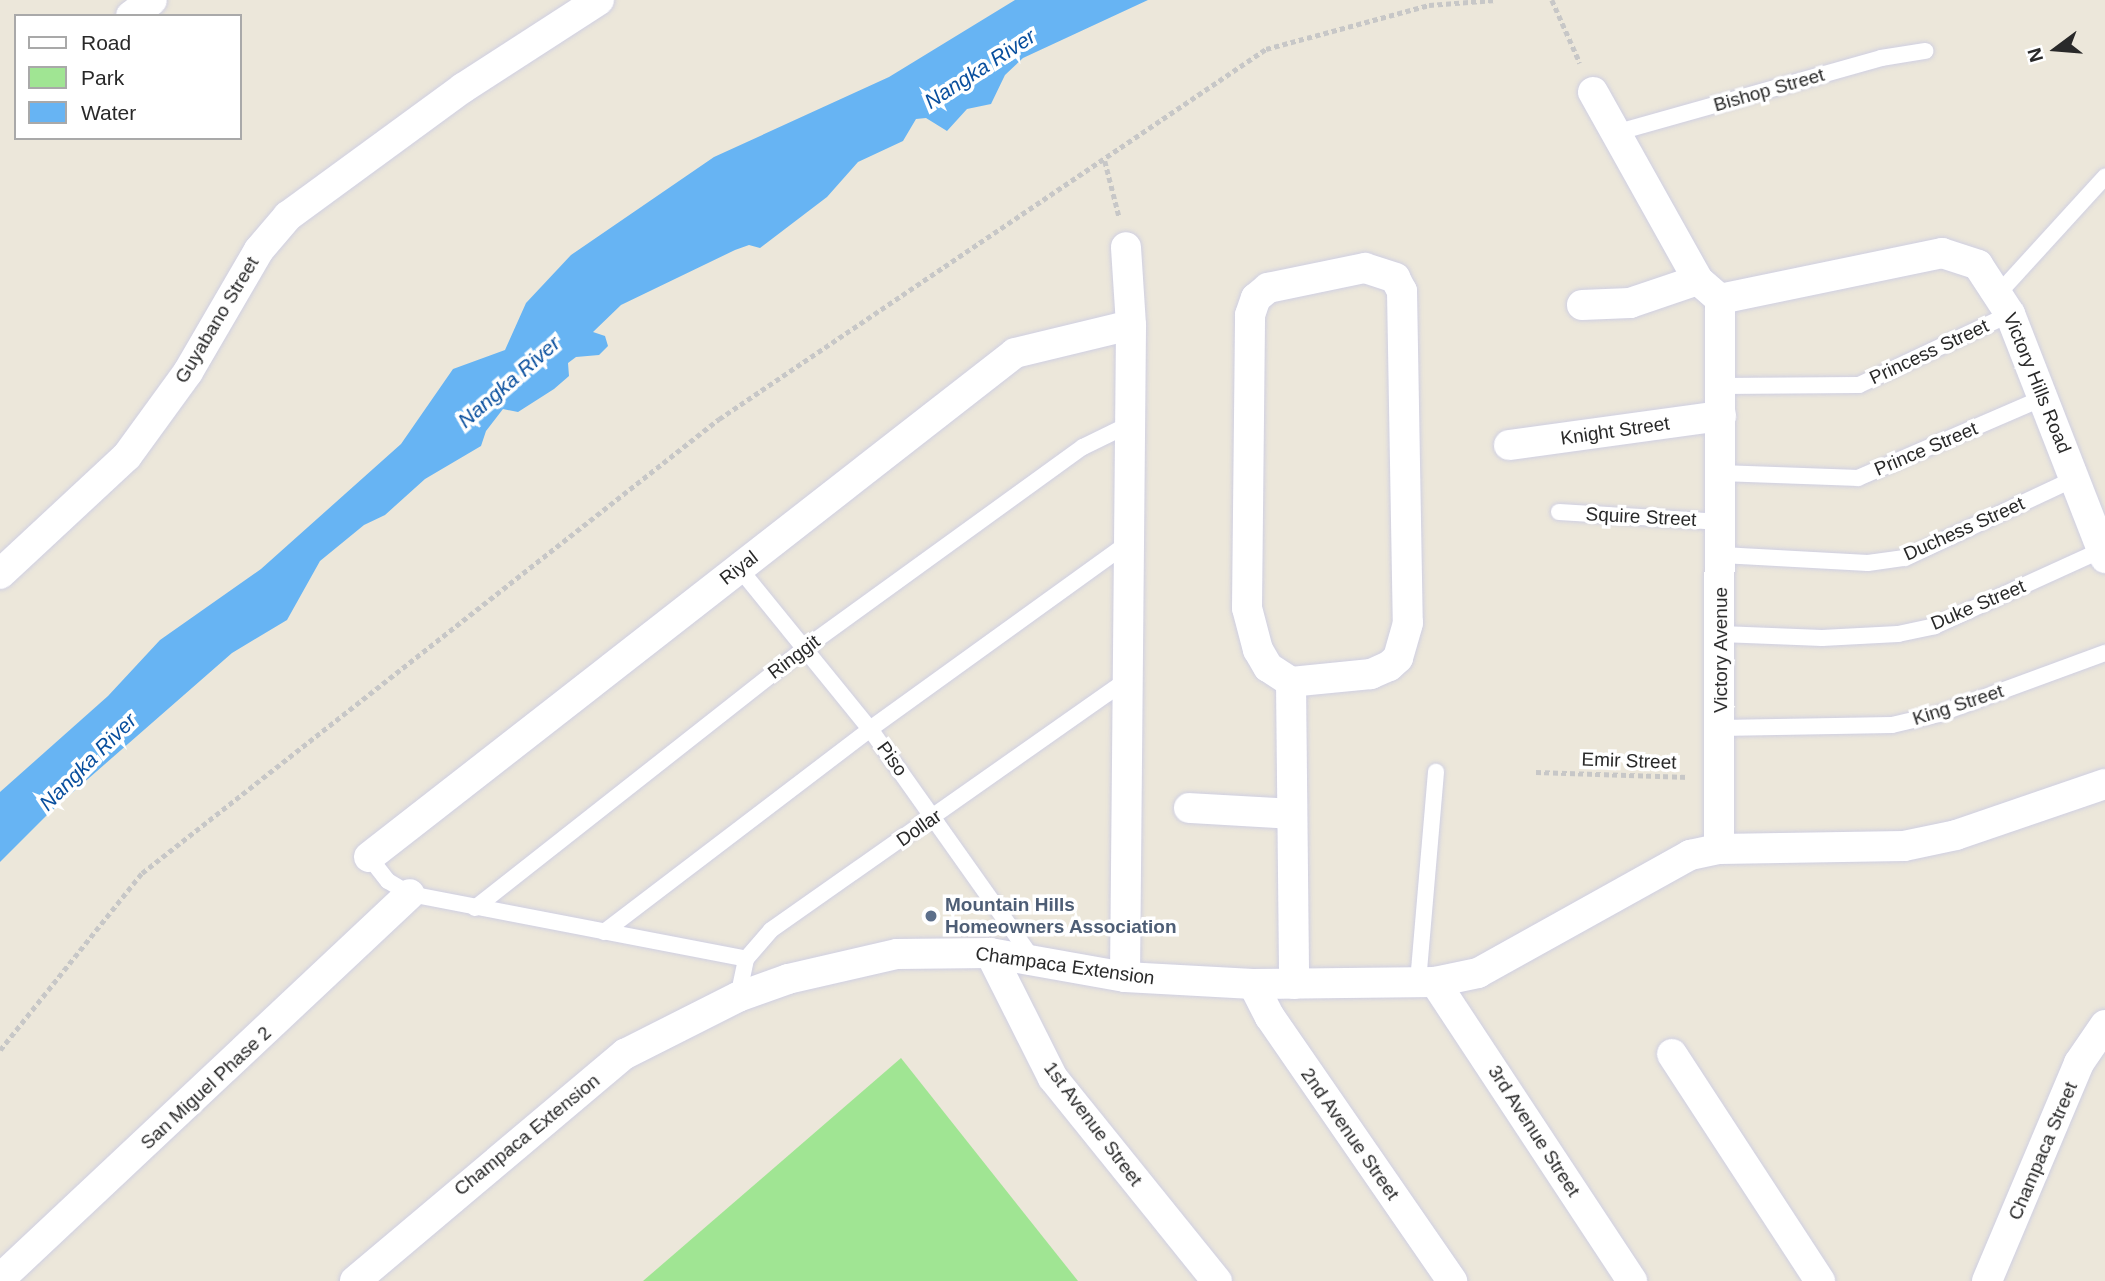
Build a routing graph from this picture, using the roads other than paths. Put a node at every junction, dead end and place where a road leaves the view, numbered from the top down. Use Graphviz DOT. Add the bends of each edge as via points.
graph roads {
  1 [pos="152,0"];
  2 [pos="599,0"];
  3 [pos="134,14"];
  4 [pos="1925,51"];
  5 [pos="1593,92"];
  6 [pos="1615,133"];
  7 [pos="2105,177"];
  8 [pos="1126,247"];
  9 [pos="1709,290"];
  10 [pos="2004,304"];
  11 [pos="1582,305"];
  12 [pos="1131,325"];
  13 [pos="1720,386"];
  14 [pos="2043,398"];
  15 [pos="1721,416"];
  16 [pos="1128,425"];
  17 [pos="1509,445"];
  18 [pos="1721,473"];
  19 [pos="2076,478"];
  20 [pos="1559,512"];
  21 [pos="1722,522"];
  22 [pos="1128,543"];
  23 [pos="2104,554"];
  24 [pos="1722,555"];
  25 [pos="739,568"];
  26 [pos="0,574"];
  27 [pos="1721,634"];
  28 [pos="805,648"];
  29 [pos="2105,653"];
  30 [pos="1127,680"];
  31 [pos="1291,682"];
  32 [pos="870,729"];
  33 [pos="1720,729"];
  34 [pos="1436,772"];
  35 [pos="2105,784"];
  36 [pos="1189,808"];
  37 [pos="1293,814"];
  38 [pos="934,818"];
  39 [pos="1719,849"];
  40 [pos="369,857"];
  41 [pos="410,894"];
  42 [pos="474,908"];
  43 [pos="604,932"];
  44 [pos="990,953"];
  45 [pos="1033,958"];
  46 [pos="746,959"];
  47 [pos="1125,977"];
  48 [pos="1427,982"];
  49 [pos="1253,984"];
  50 [pos="1294,984"];
  51 [pos="738,997"];
  52 [pos="2105,1025"];
  53 [pos="1672,1054"];
  54 [pos="0,1279"];
  55 [pos="355,1281"];
  56 [pos="1217,1281"];
  57 [pos="1452,1281"];
  58 [pos="1632,1281"];
  59 [pos="1820,1281"];
  60 [pos="1987,1281"];
  1 -- 3 [label="street"];
  2 -- 26 [label="street, Guyabano Street" via="463,88 288,216 233,288 188,372 127,456"];
  4 -- 6 [label="lane, Bishop Street" via="1881,58"];
  5 -- 6 [label="street, Victory Avenue"];
  6 -- 9 [label="street, Victory Avenue"];
  7 -- 10 [label="lane"];
  8 -- 12 [label="street"];
  9 -- 10 [label="street, Victory Hills Road" via="1942,253 1978,265"];
  9 -- 11 [label="street" via="1630,303"];
  9 -- 13 [label="street, Victory Avenue"];
  10 -- 13 [label="lane, Princess Street" via="1858,385"];
  10 -- 14 [label="street, Victory Hills Road"];
  12 -- 16 [label="street"];
  12 -- 25 [label="street, Riyal" via="1015,353"];
  13 -- 15 [label="street, Victory Avenue"];
  14 -- 18 [label="lane, Prince Street" via="1858,478"];
  14 -- 19 [label="street, Victory Hills Road"];
  15 -- 17 [label="street, Knight Street"];
  15 -- 18 [label="street, Victory Avenue"];
  16 -- 22 [label="street"];
  16 -- 28 [label="lane, Ringgit" via="1083,447"];
  18 -- 21 [label="street, Victory Avenue"];
  19 -- 23 [label="street, Victory Hills Road"];
  19 -- 24 [label="lane, Duchess Street" via="1905,558 1868,563"];
  20 -- 21 [label="lane, Squire Street"];
  21 -- 24 [label="street, Victory Avenue"];
  22 -- 30 [label="street"];
  22 -- 32 [label="lane"];
  23 -- 27 [label="lane, Duke Street" via="1935,626 1822,638"];
  24 -- 27 [label="street, Victory Avenue"];
  25 -- 28 [label="lane, Piso"];
  25 -- 40 [label="street, Riyal"];
  27 -- 33 [label="street, Victory Avenue"];
  28 -- 32 [label="lane, Piso"];
  28 -- 42 [label="lane, Ringgit"];
  29 -- 33 [label="lane, King Street" via="1939,714 1892,725"];
  30 -- 38 [label="lane, Dollar"];
  30 -- 47 [label="street"];
  31 -- 31 [label="street" via="1371,674 1398,658 1403,646 1408,623 1402,291 1395,278 1382,270 1366,268 1284,282 1256,298 1250,315 1247,608 1258,650 1268,667"];
  31 -- 37 [label="street"];
  32 -- 38 [label="lane, Piso"];
  32 -- 43 [label="lane"];
  33 -- 39 [label="street, Victory Avenue"];
  34 -- 48 [label="lane"];
  35 -- 39 [label="street" via="1956,835 1904,846"];
  36 -- 37 [label="street"];
  37 -- 50 [label="street"];
  38 -- 45 [label="lane, Piso"];
  38 -- 46 [label="lane, Dollar" via="771,930"];
  39 -- 48 [label="street, Champaca Extension" via="1690,855 1478,973"];
  40 -- 41 [label="lane" via="388,881"];
  41 -- 42 [label="lane"];
  41 -- 54 [label="street, San Miguel Phase 2"];
  42 -- 43 [label="lane"];
  43 -- 46 [label="lane"];
  44 -- 45 [label="street, Champaca Extension"];
  44 -- 51 [label="street, Champaca Extension" via="897,954 788,979"];
  44 -- 56 [label="street, 1st Avenue Street" via="1053,1078"];
  45 -- 47 [label="street, Champaca Extension"];
  46 -- 51 [label="lane, Dollar"];
  47 -- 49 [label="street, Champaca Extension"];
  48 -- 50 [label="street, Champaca Extension"];
  48 -- 58 [label="street, 3rd Avenue Street"];
  49 -- 50 [label="street, Champaca Extension"];
  49 -- 57 [label="street, 2nd Avenue Street" via="1270,1017"];
  51 -- 55 [label="street, Champaca Extension" via="625,1054"];
  52 -- 60 [label="street, Champaca Street" via="2079,1063"];
  53 -- 59 [label="street"];
}
